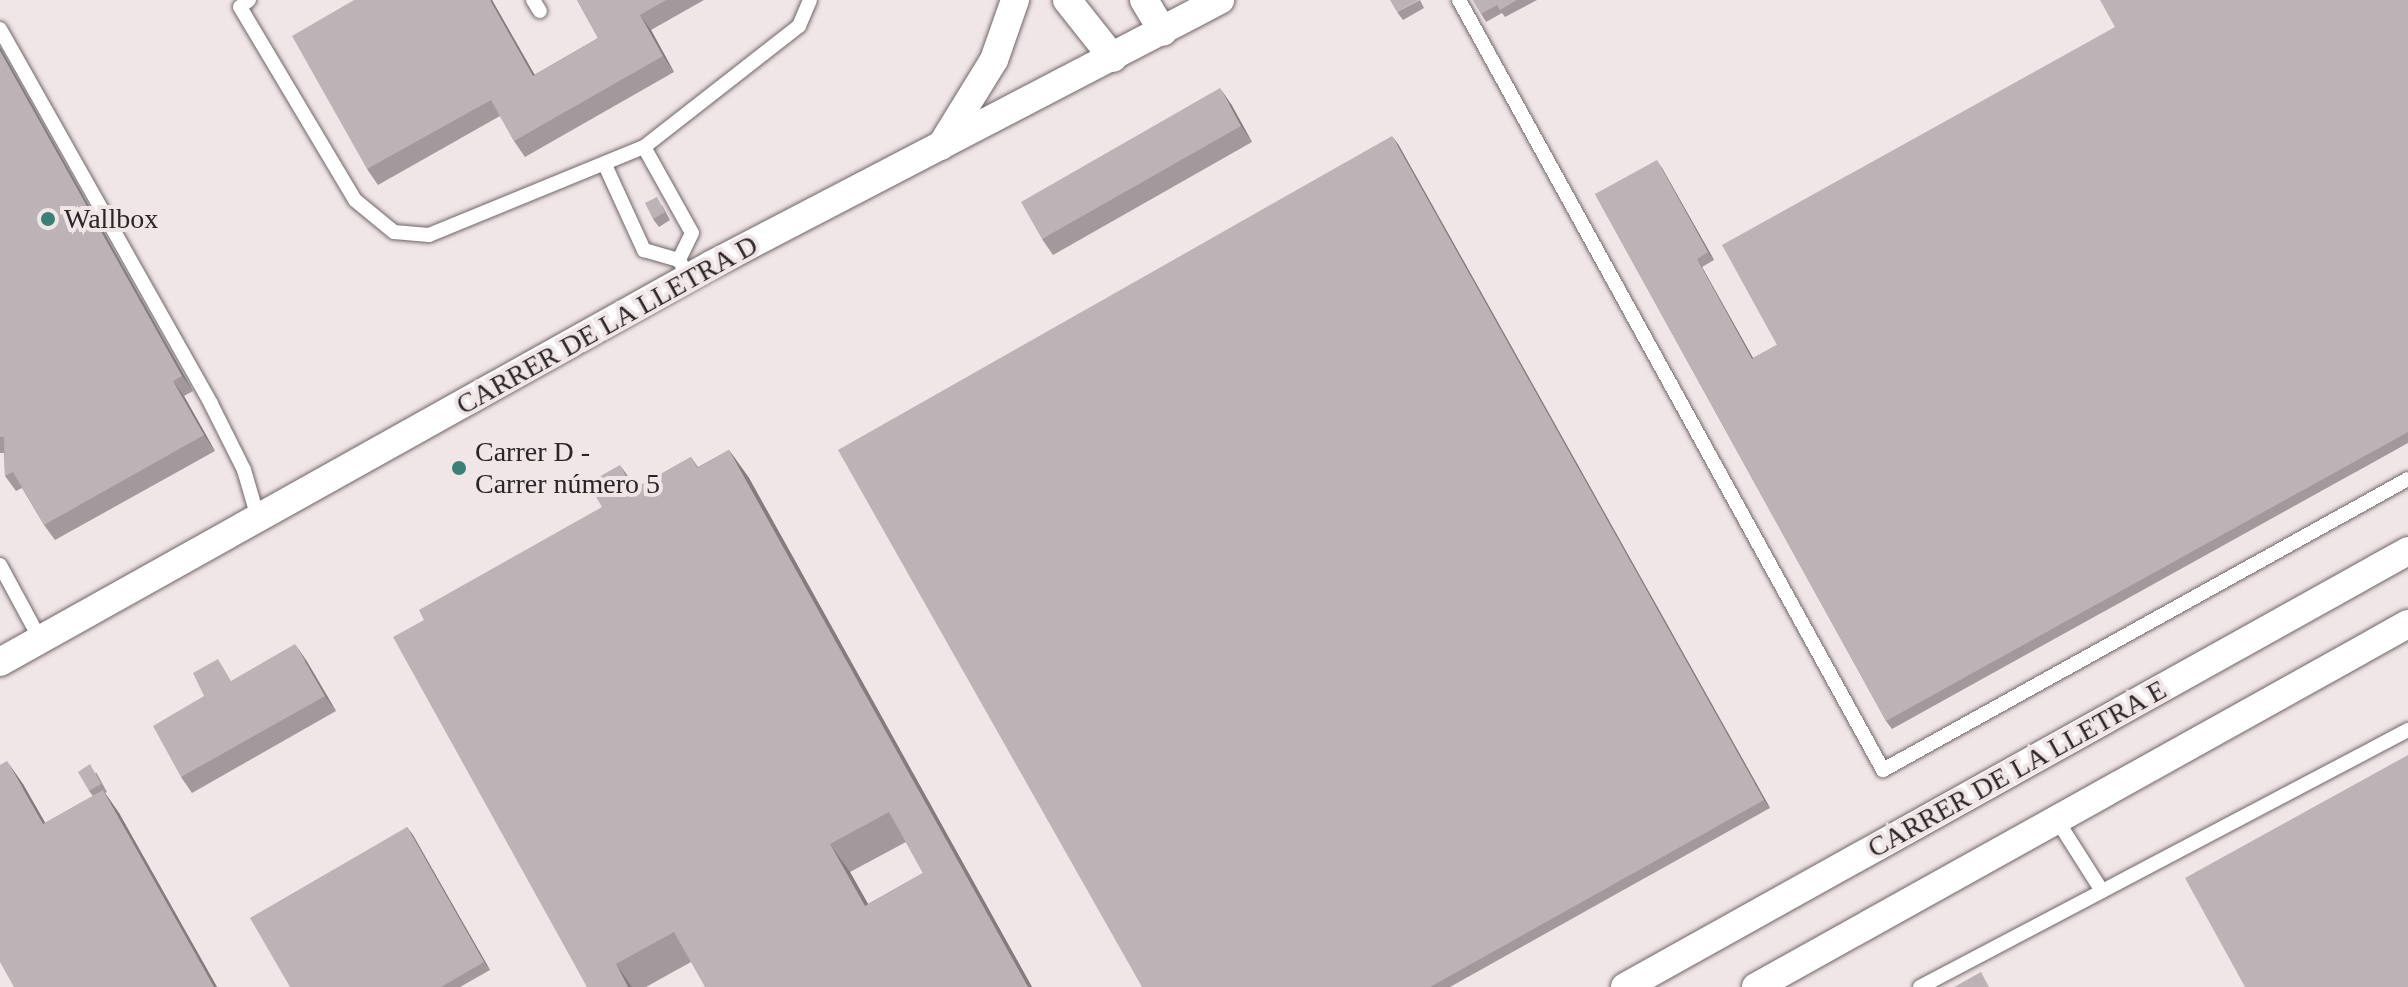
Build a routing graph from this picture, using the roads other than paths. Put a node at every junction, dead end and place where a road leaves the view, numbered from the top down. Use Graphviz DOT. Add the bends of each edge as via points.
graph roads {
  1 [pos="249,0"];
  2 [pos="810,0"];
  3 [pos="1015,0"];
  4 [pos="1067,0"];
  5 [pos="1144,0"];
  6 [pos="1220,0"];
  7 [pos="1459,0"];
  8 [pos="0,29"];
  9 [pos="1163,32"];
  10 [pos="1113,58"];
  11 [pos="941,146"];
  12 [pos="644,147"];
  13 [pos="605,165"];
  14 [pos="684,269"];
  15 [pos="2408,479"];
  16 [pos="258,518"];
  17 [pos="2408,551"];
  18 [pos="0,565"];
  19 [pos="2408,624"];
  20 [pos="40,639"];
  21 [pos="0,662"];
  22 [pos="2408,730"];
  23 [pos="2057,820"];
  24 [pos="2102,891"];
  25 [pos="1625,987"];
  26 [pos="1756,987"];
  27 [pos="1920,987"];
  1 -- 13 [label="lane" via="240,7 288,95 355,200 394,232 429,235"];
  2 -- 12 [label="lane" via="799,26"];
  3 -- 11 [label="street" via="994,60"];
  4 -- 10 [label="street"];
  5 -- 9 [label="street"];
  6 -- 9 [label="street, CARRER DE LA LLETRA D"];
  7 -- 15 [label="lane" via="1883,770"];
  8 -- 16 [label="lane" via="211,404 244,470"];
  9 -- 10 [label="street, CARRER DE LA LLETRA D"];
  10 -- 11 [label="street, CARRER DE LA LLETRA D"];
  11 -- 14 [label="street, CARRER DE LA LLETRA D"];
  12 -- 13 [label="lane"];
  12 -- 14 [label="lane" via="692,233"];
  13 -- 14 [label="lane" via="644,250"];
  14 -- 16 [label="street, CARRER DE LA LLETRA D"];
  16 -- 20 [label="street, CARRER DE LA LLETRA D"];
  17 -- 25 [label="street, CARRER DE LA LLETRA E"];
  18 -- 20 [label="lane"];
  19 -- 23 [label="street"];
  20 -- 21 [label="street, CARRER DE LA LLETRA D"];
  22 -- 24 [label="lane"];
  23 -- 24 [label="lane"];
  23 -- 26 [label="street"];
  24 -- 27 [label="lane"];
}
